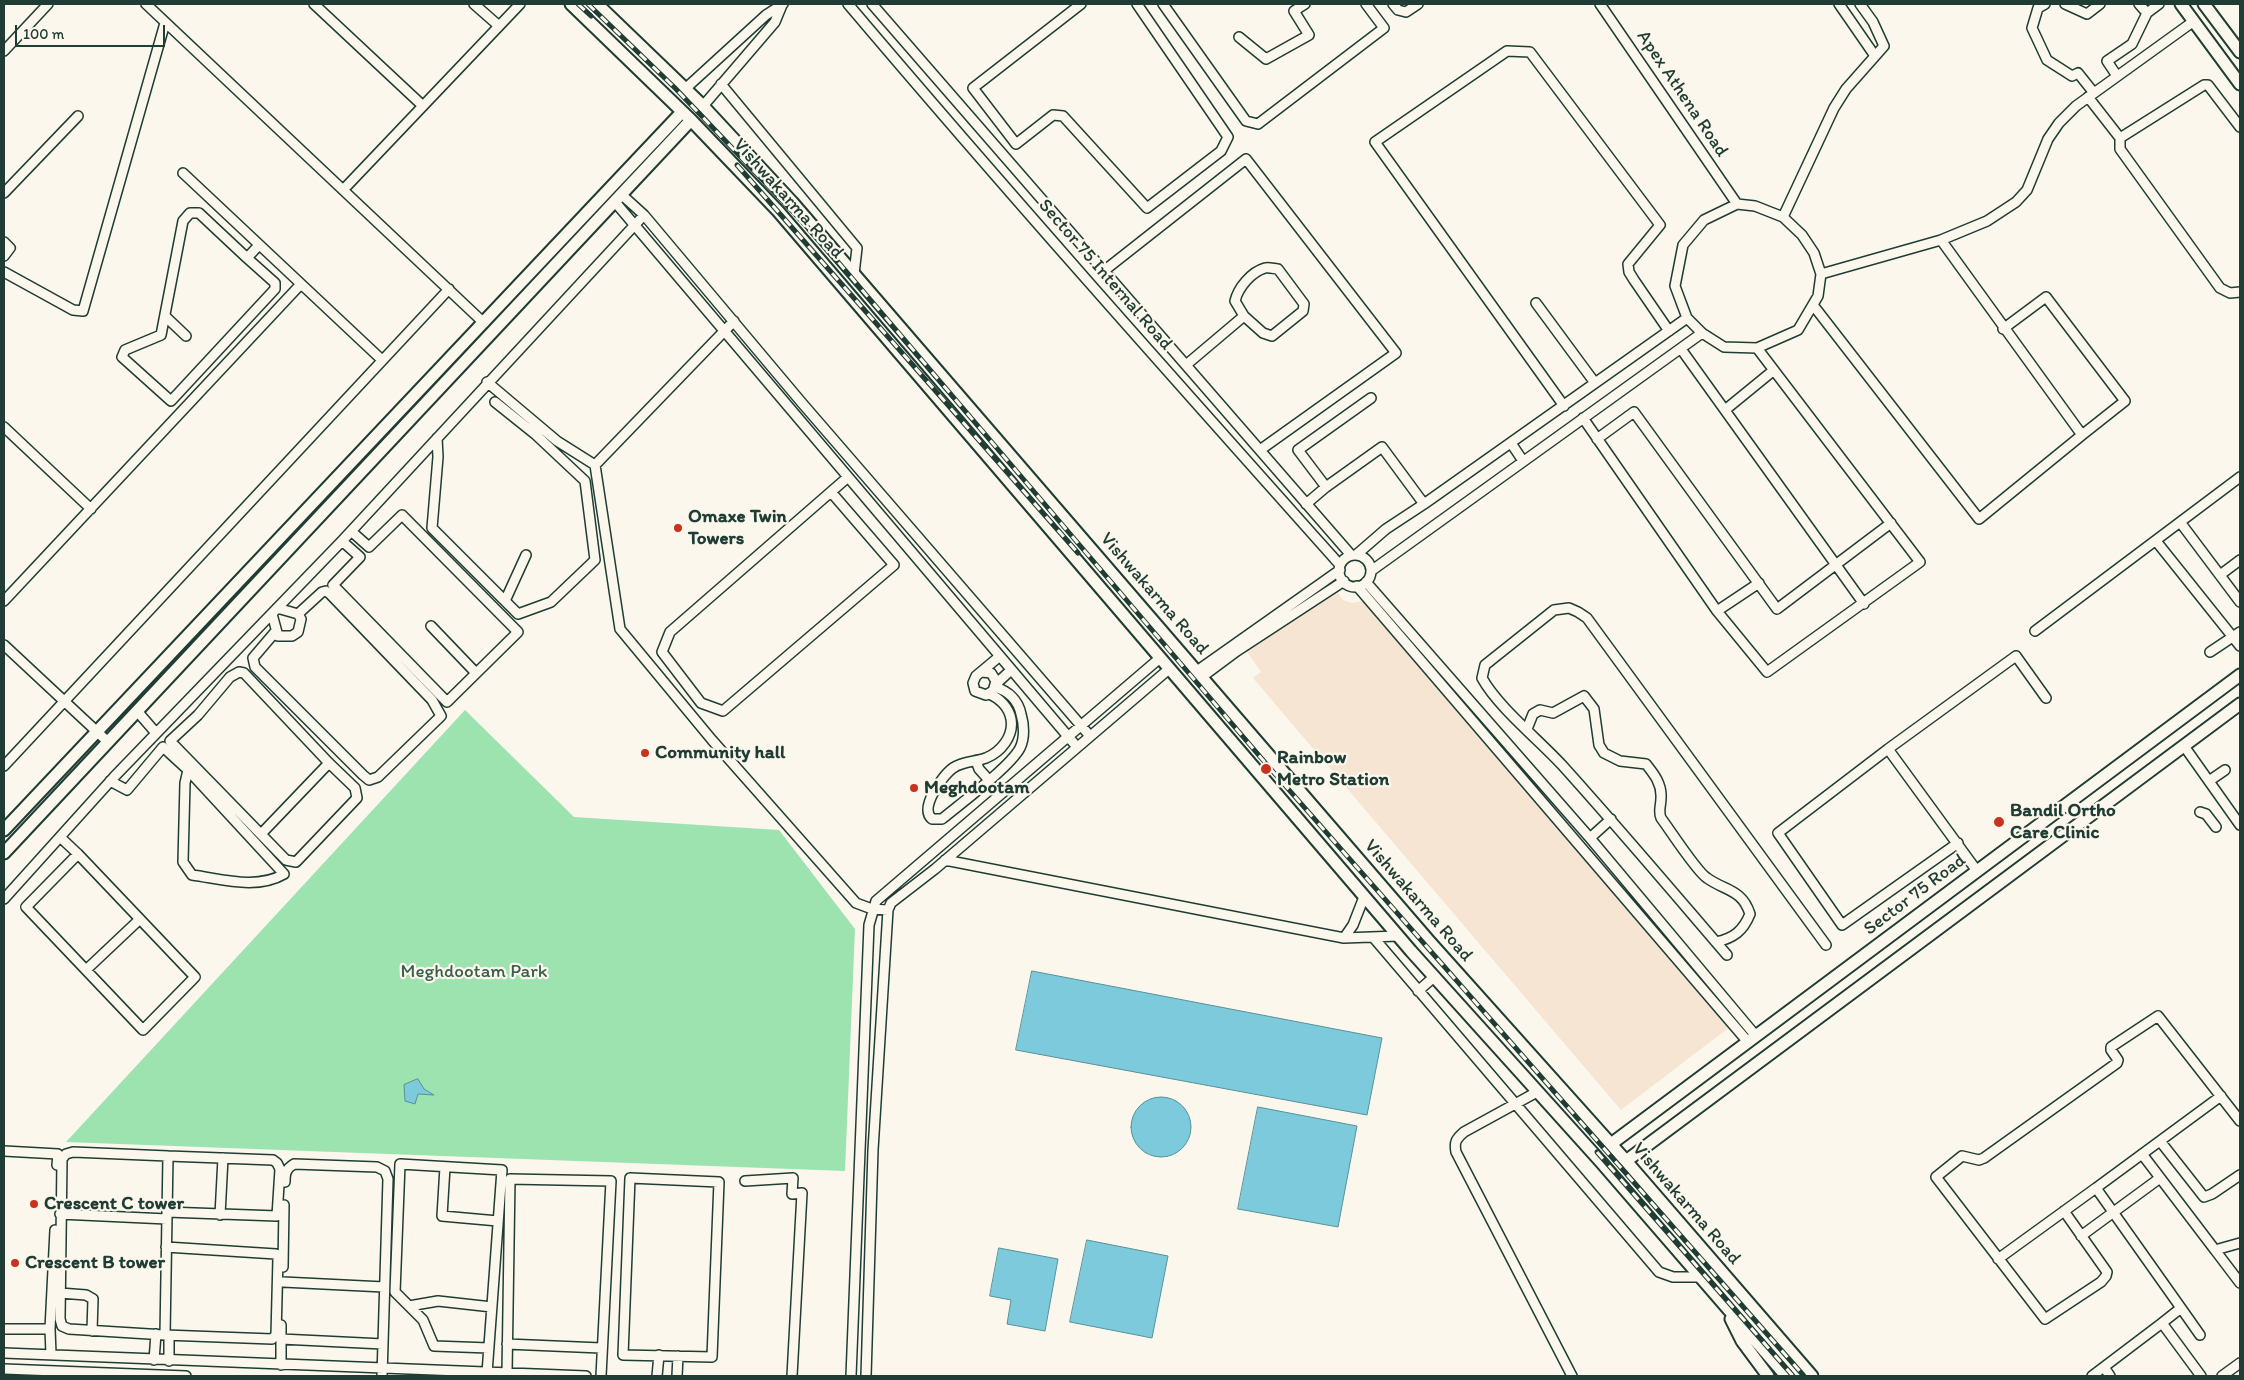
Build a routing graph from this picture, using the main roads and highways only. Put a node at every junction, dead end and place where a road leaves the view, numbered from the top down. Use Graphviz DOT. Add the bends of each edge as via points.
graph roads {
  1 [pos="571,4"];
  2 [pos="597,4"];
  3 [pos="2181,4"];
  4 [pos="2204,4"];
  5 [pos="2240,52"];
  6 [pos="2240,84"];
  7 [pos="682,112"];
  8 [pos="691,120"];
  9 [pos="976,416"];
  10 [pos="965,430"];
  11 [pos="1002,445"];
  12 [pos="989,458"];
  13 [pos="2240,674"];
  14 [pos="2240,704"];
  15 [pos="4,830"];
  16 [pos="4,853"];
  17 [pos="1644,1119"];
  18 [pos="1658,1138"];
  19 [pos="1611,1144"];
  20 [pos="1626,1161"];
  21 [pos="1721,1301"];
  22 [pos="1768,1376"];
  23 [pos="1786,1376"];
  24 [pos="1812,1376"];
  1 -- 7 [label="main road, Vishwakarma Road"];
  2 -- 9 [label="main road, Vishwakarma Road" via="703,106 792,202"];
  3 -- 6 [label="main road"];
  4 -- 5 [label="main road"];
  7 -- 8 [label="main road, Vishwakarma Road"];
  7 -- 15 [label="main road"];
  8 -- 10 [label="main road, Vishwakarma Road" via="778,212"];
  8 -- 16 [label="main road"];
  9 -- 10 [label="main road" via="975,424"];
  9 -- 11 [label="main road, Vishwakarma Road"];
  10 -- 12 [label="main road, Vishwakarma Road"];
  11 -- 12 [label="main road" via="994,447"];
  11 -- 19 [label="main road, Vishwakarma Road" via="1429,941"];
  12 -- 21 [label="main road, Vishwakarma Road" via="1364,897"];
  13 -- 17 [label="main road, Sector 75 Road"];
  14 -- 18 [label="main road"];
  17 -- 18 [label="main road"];
  17 -- 19 [label="main road, Sector 75 Road"];
  18 -- 20 [label="main road"];
  19 -- 20 [label="main road, Vishwakarma Road"];
  20 -- 24 [label="main road, Vishwakarma Road"];
  21 -- 22 [label="main road" via="1742,1341"];
  21 -- 23 [label="main road, Vishwakarma Road"];
}
